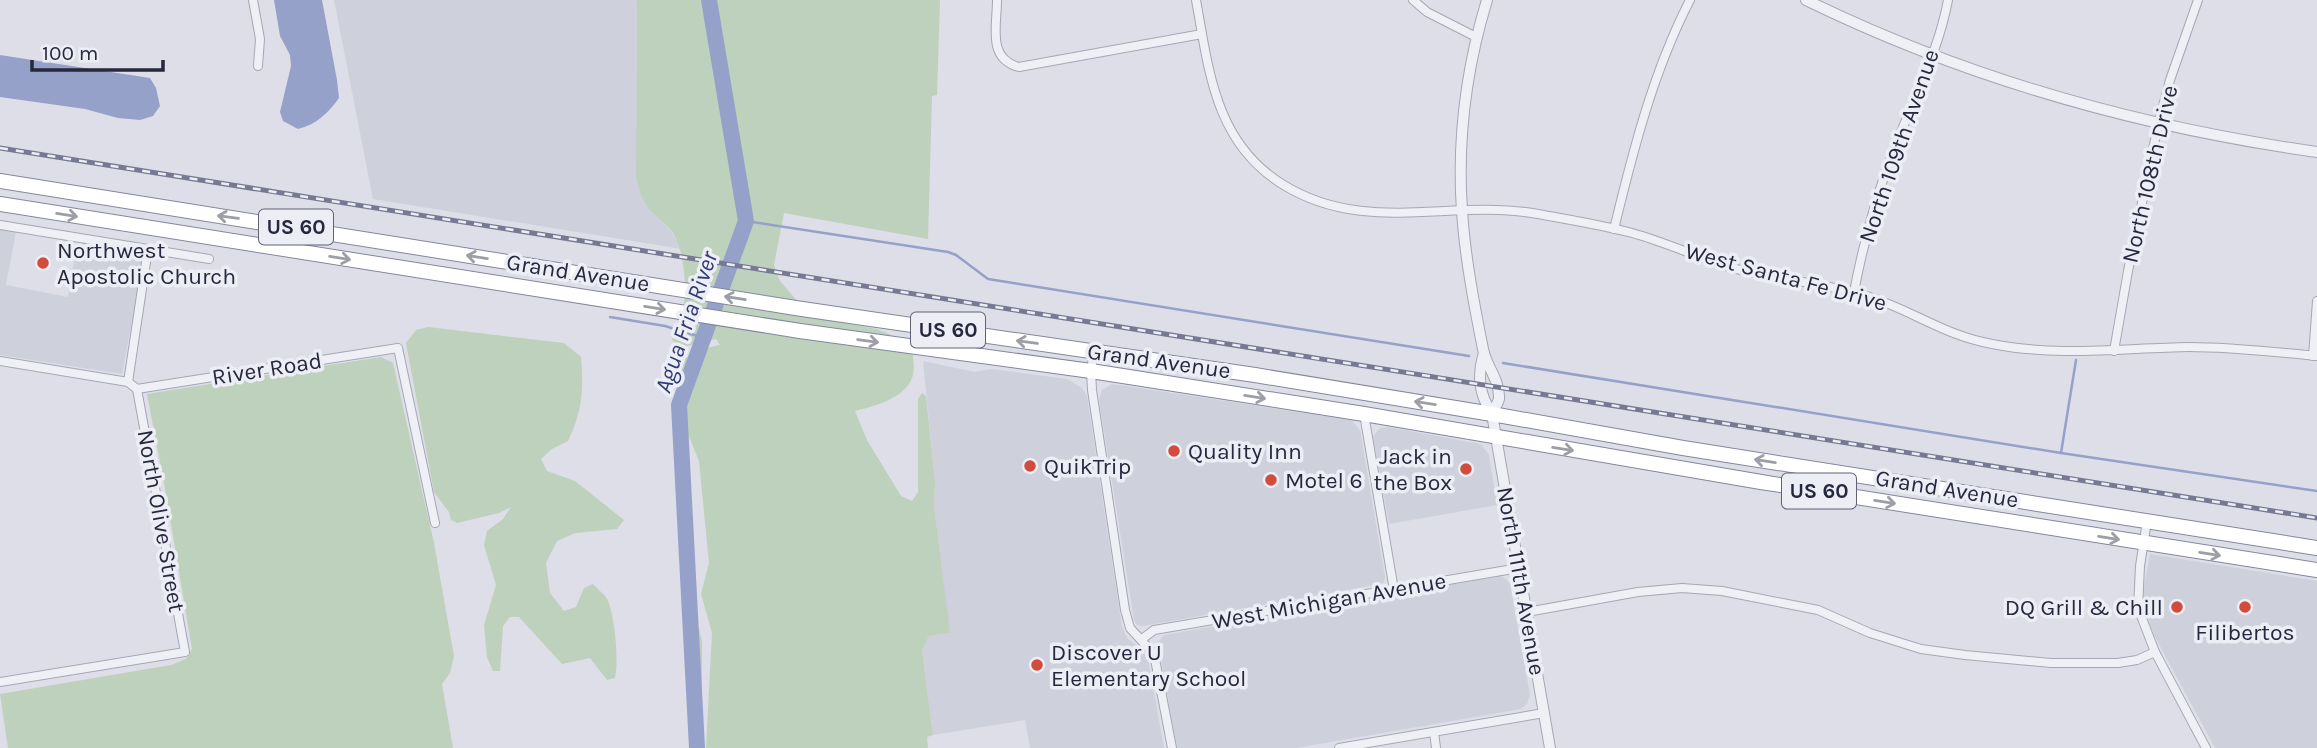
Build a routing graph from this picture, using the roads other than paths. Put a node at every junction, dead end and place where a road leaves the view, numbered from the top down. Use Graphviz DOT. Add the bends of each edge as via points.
graph roads {
  1 [pos="253,0"];
  2 [pos="998,0"];
  3 [pos="1196,0"];
  4 [pos="1413,0"];
  5 [pos="1487,0"];
  6 [pos="1690,0"];
  7 [pos="1806,0"];
  8 [pos="1948,0"];
  9 [pos="2198,0"];
  10 [pos="1202,34"];
  11 [pos="1476,37"];
  12 [pos="1932,55"];
  13 [pos="258,66"];
  14 [pos="2158,124"];
  15 [pos="2317,152"];
  16 [pos="0,181"];
  17 [pos="0,204"];
  18 [pos="1462,210"];
  19 [pos="0,225"];
  20 [pos="1614,229"];
  21 [pos="148,249"];
  22 [pos="209,258"];
  23 [pos="1854,292"];
  24 [pos="2317,301"];
  25 [pos="1094,351"];
  26 [pos="2114,351"];
  27 [pos="2315,356"];
  28 [pos="0,360"];
  29 [pos="1091,371"];
  30 [pos="128,382"];
  31 [pos="137,389"];
  32 [pos="1364,414"];
  33 [pos="1492,414"];
  34 [pos="1496,437"];
  35 [pos="2147,521"];
  36 [pos="435,523"];
  37 [pos="2143,543"];
  38 [pos="2317,548"];
  39 [pos="1520,568"];
  40 [pos="2317,570"];
  41 [pos="1394,590"];
  42 [pos="1527,612"];
  43 [pos="1142,639"];
  44 [pos="2155,652"];
  45 [pos="0,682"];
  46 [pos="1544,713"];
  47 [pos="1434,732"];
  48 [pos="1172,748"];
  49 [pos="1339,748"];
  50 [pos="1436,748"];
  51 [pos="1550,748"];
  52 [pos="2206,748"];
  1 -- 13 [label="street" via="260,38"];
  2 -- 10 [label="street" via="998,53 1019,68"];
  3 -- 10 [label="street, West Santa Fe Drive"];
  4 -- 11 [label="street"];
  5 -- 11 [label="street, North 111th Avenue"];
  6 -- 20 [label="street" via="1671,36 1651,93"];
  7 -- 12 [label="street"];
  8 -- 12 [label="street, North 109th Avenue"];
  9 -- 14 [label="street, North 108th Drive"];
  10 -- 18 [label="street, West Santa Fe Drive" via="1213,90 1228,126 1244,151 1280,183 1309,199 1355,212"];
  11 -- 18 [label="street, North 111th Avenue" via="1462,131"];
  12 -- 14 [label="street" via="2017,86"];
  12 -- 23 [label="street, North 109th Avenue" via="1866,229"];
  14 -- 15 [label="street"];
  14 -- 26 [label="street, North 108th Drive"];
  25 -- 16 [label="highway, Grand Avenue / US 60, one-way"];
  17 -- 29 [label="highway, Grand Avenue / US 60, one-way" via="800,331"];
  18 -- 20 [label="street, West Santa Fe Drive" via="1534,213"];
  18 -- 33 [label="street, North 111th Avenue" via="1484,353 1479,370 1484,401"];
  19 -- 21 [label="street"];
  20 -- 23 [label="street, West Santa Fe Drive" via="1729,267"];
  21 -- 22 [label="street"];
  21 -- 30 [label="street"];
  23 -- 26 [label="street, West Santa Fe Drive" via="1973,340 2034,351"];
  24 -- 27 [label="street"];
  25 -- 29 [label="street"];
  33 -- 25 [label="highway, Grand Avenue / US 60, one-way"];
  26 -- 27 [label="street, West Santa Fe Drive" via="2191,347"];
  28 -- 30 [label="street"];
  29 -- 32 [label="highway, Grand Avenue / US 60, one-way"];
  29 -- 43 [label="street" via="1125,610 1130,628"];
  30 -- 31 [label="street"];
  31 -- 36 [label="street, River Road" via="398,348"];
  31 -- 45 [label="street, North Olive Street" via="185,652"];
  32 -- 34 [label="highway, Grand Avenue / US 60"];
  32 -- 41 [label="street"];
  33 -- 34 [label="street, North 111th Avenue"];
  35 -- 33 [label="highway, Grand Avenue / US 60, one-way"];
  34 -- 37 [label="highway, Grand Avenue / US 60, one-way"];
  34 -- 39 [label="street, North 111th Avenue"];
  35 -- 37 [label="street"];
  35 -- 38 [label="highway, Grand Avenue / US 60"];
  37 -- 40 [label="highway, Grand Avenue / US 60, one-way"];
  37 -- 44 [label="street" via="2138,608"];
  39 -- 41 [label="street, West Michigan Avenue"];
  39 -- 42 [label="street, North 111th Avenue"];
  41 -- 43 [label="street, West Michigan Avenue" via="1154,630"];
  42 -- 44 [label="street" via="1682,588 1812,609 1921,649 2051,663 2118,663"];
  42 -- 46 [label="street, North 111th Avenue"];
  43 -- 48 [label="street" via="1154,654"];
  44 -- 52 [label="street"];
  46 -- 47 [label="street"];
  46 -- 51 [label="street, North 111th Avenue"];
  47 -- 49 [label="street"];
  47 -- 50 [label="street"];
}
